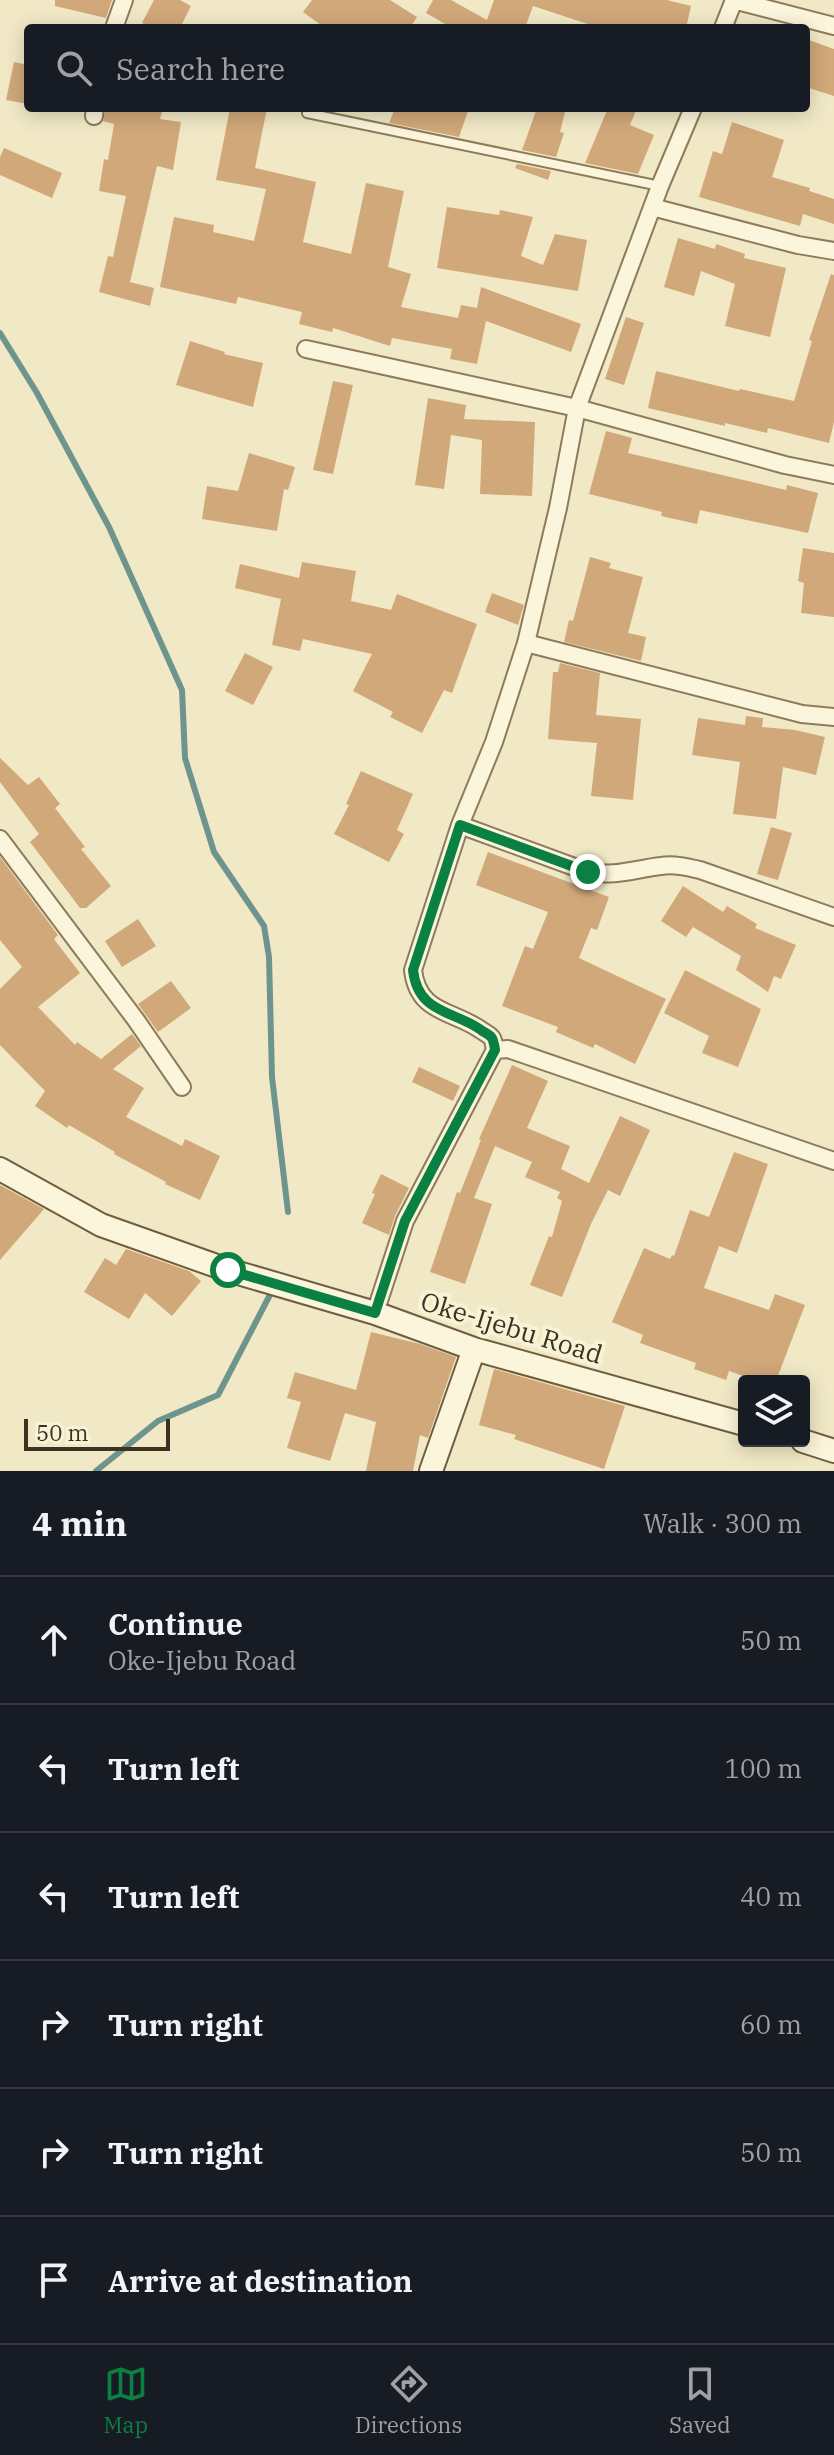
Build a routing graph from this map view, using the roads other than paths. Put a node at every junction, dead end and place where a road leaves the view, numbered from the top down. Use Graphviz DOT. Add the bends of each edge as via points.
graph roads {
  1 [pos="124,0"];
  2 [pos="734,0"];
  3 [pos="115,24"];
  4 [pos="725,24"];
  5 [pos="834,26"];
  6 [pos="691,112"];
  7 [pos="307,113"];
  8 [pos="660,186"];
  9 [pos="652,207"];
  10 [pos="834,251"];
  11 [pos="306,349"];
  12 [pos="577,408"];
  13 [pos="834,475"];
  14 [pos="526,643"];
  15 [pos="834,717"];
  16 [pos="460,825"];
  17 [pos="0,839"];
  18 [pos="834,917"];
  19 [pos="495,1050"];
  20 [pos="182,1087"];
  21 [pos="834,1161"];
  22 [pos="0,1169"];
  23 [pos="375,1313"];
  24 [pos="474,1349"];
  25 [pos="738,1422"];
  26 [pos="810,1443"];
  27 [pos="834,1451"];
  28 [pos="431,1471"];
  1 -- 3 [label="street"];
  2 -- 4 [label="street"];
  2 -- 5 [label="street"];
  6 -- 8 [label="street"];
  7 -- 8 [label="lane"];
  8 -- 9 [label="street"];
  9 -- 10 [label="street"];
  9 -- 12 [label="street"];
  11 -- 12 [label="street"];
  12 -- 13 [label="street"];
  12 -- 14 [label="street"];
  14 -- 15 [label="street" via="802,714"];
  14 -- 16 [label="street"];
  16 -- 18 [label="street" via="588,872 689,868"];
  16 -- 19 [label="street" via="413,970 414,981 437,1010 492,1038"];
  17 -- 20 [label="street"];
  19 -- 21 [label="street" via="508,1049"];
  19 -- 23 [label="street" via="405,1221"];
  22 -- 23 [label="main road, Oke-Ijebu Road" via="101,1225 228,1270"];
  23 -- 24 [label="main road, Oke-Ijebu Road"];
  24 -- 25 [label="main road, Oke-Ijebu Road"];
  24 -- 28 [label="main road"];
  26 -- 27 [label="main road"];
}
